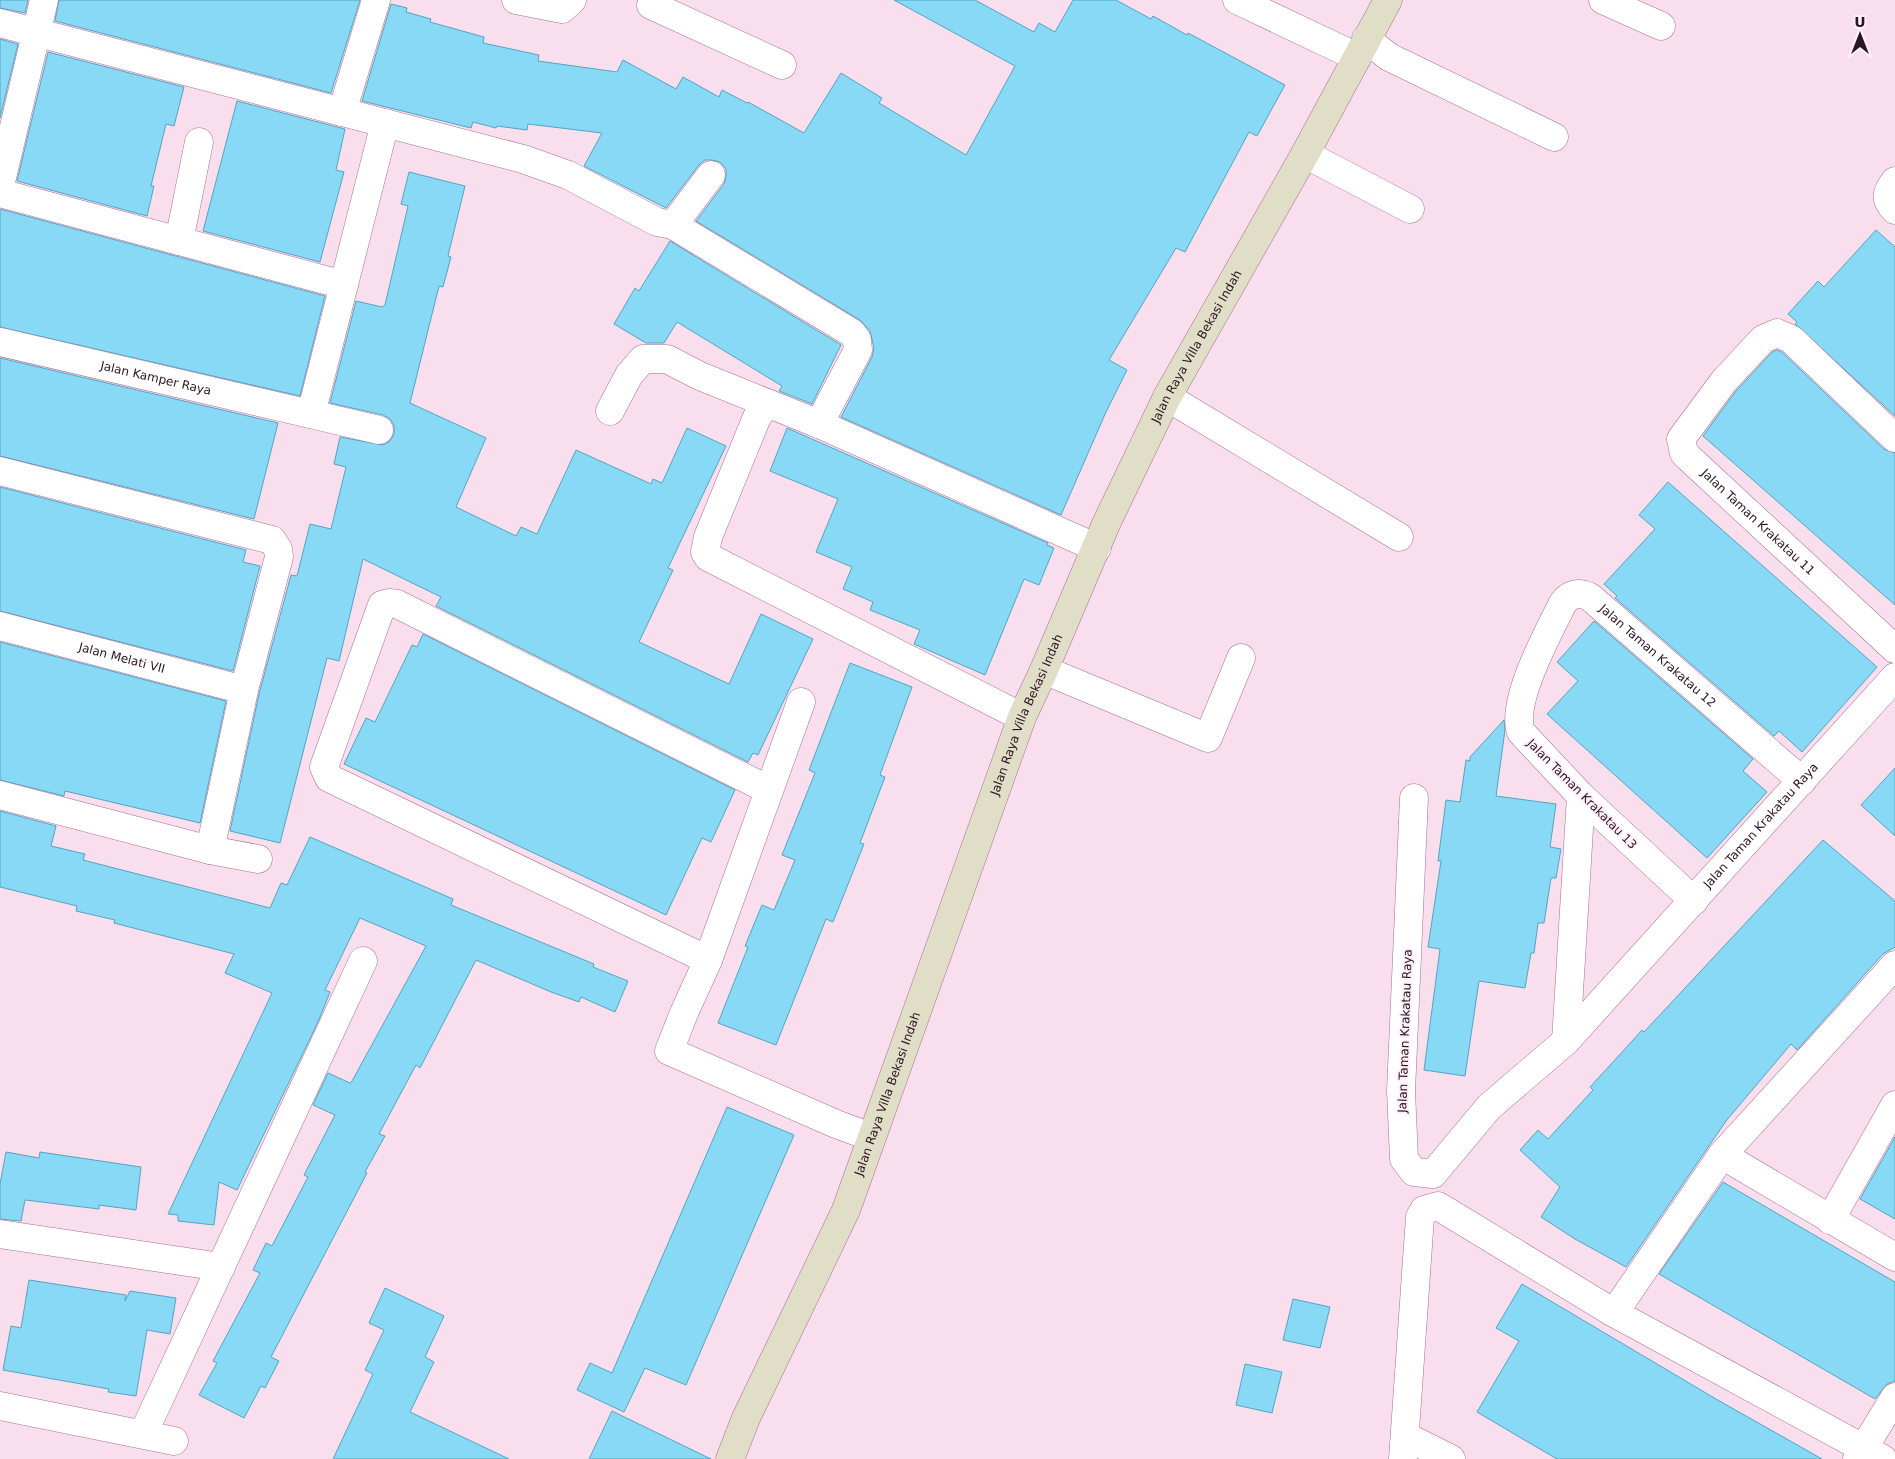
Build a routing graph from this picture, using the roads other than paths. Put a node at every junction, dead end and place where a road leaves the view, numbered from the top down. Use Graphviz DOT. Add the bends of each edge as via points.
graph roads {
  1 [pos="44,0"];
  2 [pos="376,0"];
  3 [pos="516,0"];
  4 [pos="572,0"];
  5 [pos="653,0"];
  6 [pos="1238,0"];
  7 [pos="1388,0"];
  8 [pos="1604,0"];
  9 [pos="0,23"];
  10 [pos="1661,26"];
  11 [pos="36,33"];
  12 [pos="1362,48"];
  13 [pos="782,65"];
  14 [pos="342,112"];
  15 [pos="385,123"];
  16 [pos="1554,137"];
  17 [pos="199,142"];
  18 [pos="1305,154"];
  19 [pos="711,175"];
  20 [pos="1895,181"];
  21 [pos="0,186"];
  22 [pos="0,193"];
  23 [pos="1410,209"];
  24 [pos="1895,210"];
  25 [pos="673,225"];
  26 [pos="180,241"];
  27 [pos="344,285"];
  28 [pos="0,342"];
  29 [pos="1167,396"];
  30 [pos="767,403"];
  31 [pos="610,411"];
  32 [pos="311,414"];
  33 [pos="820,424"];
  34 [pos="379,430"];
  35 [pos="1895,438"];
  36 [pos="0,471"];
  37 [pos="1399,537"];
  38 [pos="1097,548"];
  39 [pos="0,626"];
  40 [pos="1895,649"];
  41 [pos="1241,658"];
  42 [pos="1532,667"];
  43 [pos="1044,670"];
  44 [pos="1895,676"];
  45 [pos="244,690"];
  46 [pos="801,702"];
  47 [pos="1022,717"];
  48 [pos="1802,781"];
  49 [pos="769,790"];
  50 [pos="0,794"];
  51 [pos="1581,796"];
  52 [pos="1414,798"];
  53 [pos="210,850"];
  54 [pos="258,859"];
  55 [pos="1694,901"];
  56 [pos="708,960"];
  57 [pos="363,961"];
  58 [pos="1895,965"];
  59 [pos="1566,1041"];
  60 [pos="1895,1105"];
  61 [pos="871,1136"];
  62 [pos="1722,1155"];
  63 [pos="1830,1220"];
  64 [pos="1,1240"];
  65 [pos="1895,1257"];
  66 [pos="221,1267"];
  67 [pos="1614,1314"];
  68 [pos="1895,1397"];
  69 [pos="0,1406"];
  70 [pos="143,1434"];
  71 [pos="174,1441"];
  72 [pos="1404,1447"];
  73 [pos="1868,1455"];
  74 [pos="730,1459"];
  75 [pos="1451,1459"];
  1 -- 11 [label="street"];
  2 -- 14 [label="street"];
  3 -- 4 [label="street" via="562,9"];
  5 -- 13 [label="street" via="651,5"];
  6 -- 12 [label="street"];
  7 -- 12 [label="main road, Jalan Raya Villa Bekasi Indah"];
  8 -- 10 [label="street"];
  9 -- 11 [label="street"];
  11 -- 14 [label="street"];
  11 -- 21 [label="street"];
  12 -- 16 [label="street" via="1389,57"];
  12 -- 18 [label="main road, Jalan Raya Villa Bekasi Indah"];
  14 -- 15 [label="street"];
  15 -- 25 [label="street" via="522,159 568,175 657,222"];
  15 -- 27 [label="street"];
  17 -- 26 [label="street"];
  18 -- 23 [label="street"];
  18 -- 29 [label="main road, Jalan Raya Villa Bekasi Indah"];
  19 -- 25 [label="street"];
  20 -- 24 [label="street" via="1887,201"];
  22 -- 26 [label="street"];
  25 -- 33 [label="street" via="857,340 858,350"];
  26 -- 27 [label="street"];
  27 -- 32 [label="street"];
  28 -- 32 [label="street, Jalan Kamper Raya"];
  29 -- 37 [label="street"];
  29 -- 38 [label="main road, Jalan Raya Villa Bekasi Indah"];
  30 -- 31 [label="street" via="667,359 643,359 629,375"];
  30 -- 33 [label="street"];
  30 -- 47 [label="street" via="757,417 708,537 705,552 708,556"];
  32 -- 34 [label="street, Jalan Kamper Raya"];
  33 -- 38 [label="street"];
  35 -- 40 [label="street, Jalan Taman Krakatau 11" via="1791,339 1777,333 1763,339 1724,381 1683,434 1682,447 1684,453"];
  36 -- 45 [label="street" via="272,540 279,557"];
  38 -- 43 [label="main road, Jalan Raya Villa Bekasi Indah"];
  39 -- 45 [label="street, Jalan Melati VII"];
  41 -- 43 [label="street" via="1208,738"];
  42 -- 48 [label="street, Jalan Taman Krakatau 12" via="1563,603 1568,596 1583,594"];
  42 -- 51 [label="street, Jalan Taman Krakatau 13" via="1518,715 1521,732"];
  43 -- 47 [label="main road, Jalan Raya Villa Bekasi Indah"];
  44 -- 48 [label="street, Jalan Taman Krakatau Raya"];
  45 -- 53 [label="street"];
  46 -- 49 [label="street"];
  47 -- 61 [label="main road, Jalan Raya Villa Bekasi Indah"];
  48 -- 55 [label="street, Jalan Taman Krakatau Raya"];
  49 -- 56 [label="street"];
  49 -- 56 [label="street" via="398,604 382,605 324,767 329,778"];
  50 -- 53 [label="street"];
  51 -- 55 [label="street, Jalan Taman Krakatau 13"];
  51 -- 59 [label="street"];
  52 -- 59 [label="street, Jalan Taman Krakatau Raya" via="1401,1091 1404,1159 1408,1166 1421,1174 1432,1174 1489,1107"];
  53 -- 54 [label="street"];
  55 -- 59 [label="street, Jalan Taman Krakatau Raya"];
  56 -- 61 [label="street" via="669,1051 836,1124"];
  57 -- 66 [label="street"];
  58 -- 62 [label="street"];
  60 -- 63 [label="street"];
  61 -- 74 [label="main road, Jalan Raya Villa Bekasi Indah" via="846,1210 746,1418"];
  62 -- 63 [label="street"];
  62 -- 67 [label="street"];
  63 -- 65 [label="street"];
  64 -- 66 [label="street"];
  66 -- 70 [label="street"];
  67 -- 72 [label="street" via="1443,1207 1424,1210 1420,1217"];
  67 -- 73 [label="street"];
  68 -- 73 [label="street"];
  69 -- 70 [label="street"];
  70 -- 71 [label="street"];
  72 -- 75 [label="street"];
}
